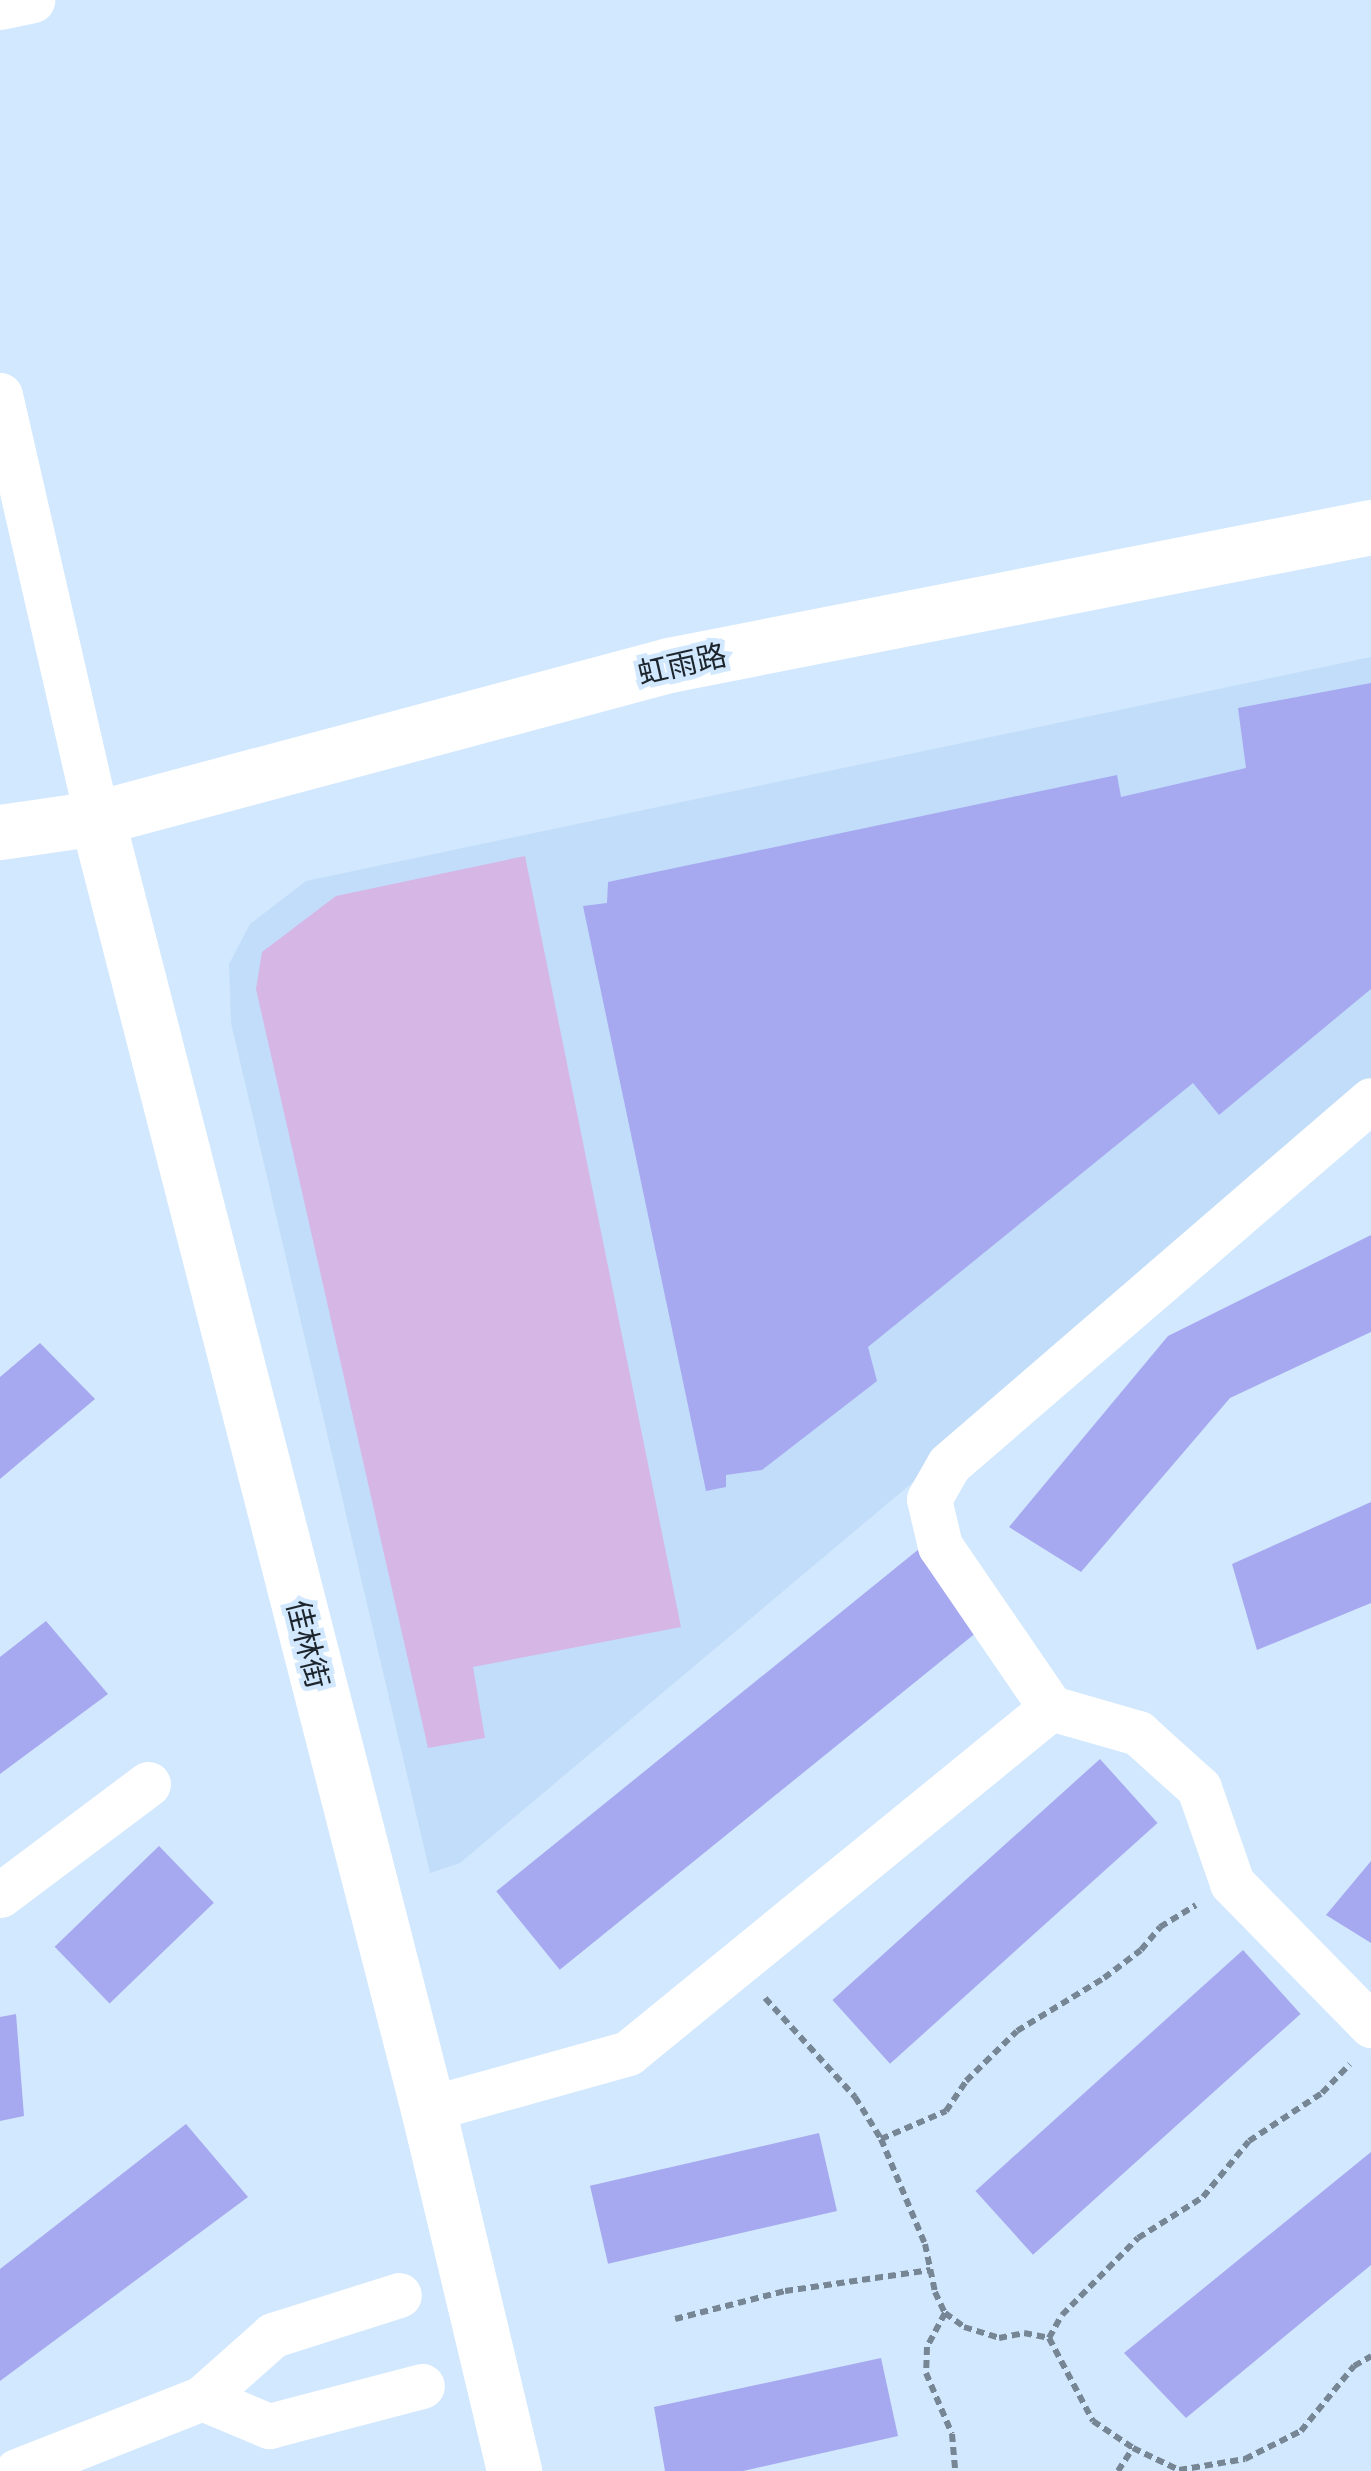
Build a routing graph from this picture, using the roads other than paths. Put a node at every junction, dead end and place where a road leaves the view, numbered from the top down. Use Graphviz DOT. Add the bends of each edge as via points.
graph roads {
  1 [pos="32,0"];
  2 [pos="0,7"];
  3 [pos="0,395"];
  4 [pos="1371,527"];
  5 [pos="96,818"];
  6 [pos="0,832"];
  7 [pos="1371,1100"];
  8 [pos="1051,1708"];
  9 [pos="148,1784"];
  10 [pos="0,1895"];
  11 [pos="1365,2040"];
  12 [pos="428,2109"];
  13 [pos="400,2295"];
  14 [pos="422,2386"];
  15 [pos="202,2398"];
  16 [pos="17,2471"];
  17 [pos="514,2471"];
  1 -- 2 [label="street"];
  3 -- 5 [label="street"];
  4 -- 5 [label="street, 虹雨路" via="669,665"];
  5 -- 6 [label="street, 虹雨路"];
  5 -- 12 [label="street, 佳林街"];
  7 -- 8 [label="street" via="949,1464 929,1499 940,1546"];
  8 -- 11 [label="street" via="1138,1733 1199,1788 1232,1883"];
  8 -- 12 [label="street" via="628,2053"];
  9 -- 10 [label="street"];
  12 -- 17 [label="street, 佳林街"];
  13 -- 15 [label="street" via="273,2335"];
  14 -- 15 [label="street" via="268,2426"];
  15 -- 16 [label="street"];
}
